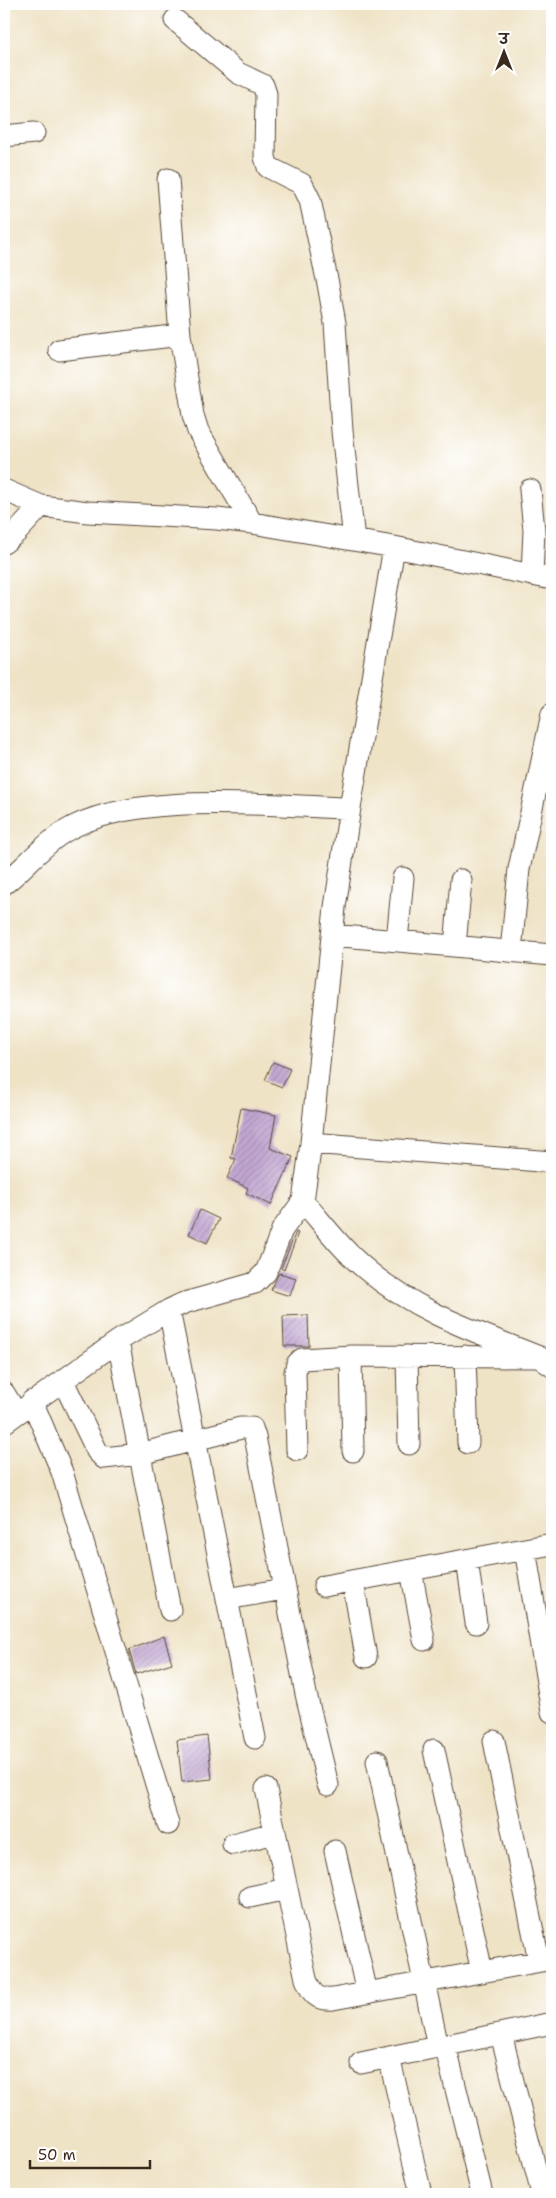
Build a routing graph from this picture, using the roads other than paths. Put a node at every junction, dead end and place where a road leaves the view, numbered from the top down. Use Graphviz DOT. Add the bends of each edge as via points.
graph roads {
  1 [pos="175,20"];
  2 [pos="34,133"];
  3 [pos="4,136"];
  4 [pos="168,179"];
  5 [pos="180,335"];
  6 [pos="59,350"];
  7 [pos="4,490"];
  8 [pos="530,490"];
  9 [pos="41,506"];
  10 [pos="252,523"];
  11 [pos="354,540"];
  12 [pos="4,544"];
  13 [pos="394,547"];
  14 [pos="542,577"];
  15 [pos="552,714"];
  16 [pos="549,751"];
  17 [pos="350,808"];
  18 [pos="403,878"];
  19 [pos="461,880"];
  20 [pos="4,884"];
  21 [pos="332,935"];
  22 [pos="397,941"];
  23 [pos="456,946"];
  24 [pos="511,951"];
  25 [pos="552,955"];
  26 [pos="312,1143"];
  27 [pos="552,1162"];
  28 [pos="303,1201"];
  29 [pos="169,1310"];
  30 [pos="118,1341"];
  31 [pos="350,1356"];
  32 [pos="407,1356"];
  33 [pos="465,1356"];
  34 [pos="546,1361"];
  35 [pos="63,1381"];
  36 [pos="4,1393"];
  37 [pos="17,1413"];
  38 [pos="195,1441"];
  39 [pos="468,1443"];
  40 [pos="409,1444"];
  41 [pos="296,1450"];
  42 [pos="353,1451"];
  43 [pos="140,1454"];
  44 [pos="552,1544"];
  45 [pos="525,1549"];
  46 [pos="467,1560"];
  47 [pos="411,1570"];
  48 [pos="353,1581"];
  49 [pos="324,1586"];
  50 [pos="284,1589"];
  51 [pos="227,1599"];
  52 [pos="170,1610"];
  53 [pos="476,1623"];
  54 [pos="424,1640"];
  55 [pos="366,1657"];
  56 [pos="552,1712"];
  57 [pos="255,1738"];
  58 [pos="494,1741"];
  59 [pos="434,1750"];
  60 [pos="377,1761"];
  61 [pos="328,1784"];
  62 [pos="266,1789"];
  63 [pos="168,1824"];
  64 [pos="274,1833"];
  65 [pos="233,1844"];
  66 [pos="335,1851"];
  67 [pos="286,1888"];
  68 [pos="250,1896"];
  69 [pos="546,1960"];
  70 [pos="482,1972"];
  71 [pos="423,1982"];
  72 [pos="367,1993"];
  73 [pos="552,2023"];
  74 [pos="501,2034"];
  75 [pos="442,2046"];
  76 [pos="389,2057"];
  77 [pos="361,2063"];
  78 [pos="421,2194"];
  79 [pos="482,2194"];
  80 [pos="542,2194"];
  1 -- 11 [label="street" via="238,73 263,84 268,167 302,184 310,200 335,323 342,432"];
  2 -- 3 [label="street"];
  4 -- 5 [label="street"];
  5 -- 6 [label="street"];
  5 -- 10 [label="street" via="198,431"];
  7 -- 9 [label="street"];
  8 -- 14 [label="street"];
  9 -- 10 [label="street"];
  9 -- 12 [label="street"];
  10 -- 11 [label="street"];
  11 -- 13 [label="street"];
  13 -- 14 [label="street"];
  13 -- 17 [label="street"];
  15 -- 16 [label="street"];
  16 -- 24 [label="street" via="519,869"];
  17 -- 20 [label="street" via="200,804 127,810 65,831"];
  17 -- 21 [label="street"];
  18 -- 22 [label="street"];
  19 -- 23 [label="street"];
  21 -- 22 [label="street"];
  21 -- 26 [label="street"];
  22 -- 23 [label="street"];
  23 -- 24 [label="street"];
  24 -- 25 [label="street"];
  26 -- 27 [label="street"];
  26 -- 28 [label="street"];
  28 -- 29 [label="street" via="282,1230 261,1279 246,1287"];
  28 -- 34 [label="street" via="354,1259 385,1284 442,1319"];
  29 -- 30 [label="street"];
  29 -- 38 [label="street"];
  30 -- 35 [label="street"];
  30 -- 43 [label="street"];
  31 -- 32 [label="street"];
  31 -- 41 [label="street" via="302,1358 297,1364"];
  31 -- 42 [label="street"];
  32 -- 33 [label="street"];
  32 -- 40 [label="street"];
  33 -- 34 [label="street"];
  33 -- 39 [label="street"];
  35 -- 37 [label="street"];
  35 -- 43 [label="street" via="104,1458"];
  36 -- 37 [label="street"];
  37 -- 63 [label="street" via="62,1472"];
  38 -- 43 [label="street"];
  38 -- 50 [label="street" via="252,1428"];
  38 -- 51 [label="street"];
  43 -- 52 [label="street"];
  44 -- 45 [label="street"];
  45 -- 46 [label="street"];
  45 -- 56 [label="street"];
  46 -- 47 [label="street"];
  46 -- 53 [label="street"];
  47 -- 48 [label="street"];
  47 -- 54 [label="street"];
  48 -- 49 [label="street"];
  48 -- 55 [label="street"];
  50 -- 51 [label="street"];
  50 -- 61 [label="street"];
  51 -- 57 [label="street"];
  58 -- 69 [label="street"];
  59 -- 70 [label="street"];
  60 -- 71 [label="street"];
  62 -- 64 [label="street"];
  64 -- 65 [label="street"];
  64 -- 67 [label="street"];
  66 -- 72 [label="street"];
  67 -- 68 [label="street"];
  67 -- 72 [label="street" via="306,1979 314,1995 326,2000"];
  69 -- 70 [label="street"];
  70 -- 71 [label="street"];
  71 -- 72 [label="street"];
  71 -- 75 [label="street"];
  73 -- 74 [label="street"];
  74 -- 75 [label="street"];
  74 -- 80 [label="street"];
  75 -- 76 [label="street"];
  75 -- 79 [label="street"];
  76 -- 77 [label="street"];
  76 -- 78 [label="street"];
}
